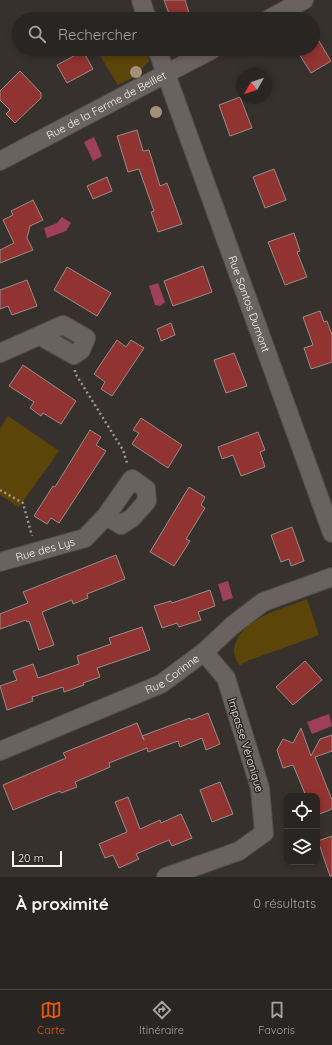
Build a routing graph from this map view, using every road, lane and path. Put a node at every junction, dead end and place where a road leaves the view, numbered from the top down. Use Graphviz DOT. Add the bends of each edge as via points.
graph roads {
  1 [pos="140,0"];
  2 [pos="304,0"];
  3 [pos="144,12"];
  4 [pos="281,12"];
  5 [pos="159,56"];
  6 [pos="200,56"];
  7 [pos="165,75"];
  8 [pos="0,161"];
  9 [pos="0,353"];
  10 [pos="74,355"];
  11 [pos="132,479"];
  12 [pos="0,490"];
  13 [pos="106,516"];
  14 [pos="332,533"];
  15 [pos="36,552"];
  16 [pos="0,562"];
  17 [pos="332,577"];
  18 [pos="204,652"];
  19 [pos="0,751"];
  20 [pos="166,877"];
  1 -- 3 [label="street"];
  2 -- 4 [label="street"];
  5 -- 7 [label="street, Rue Santos Dumont"];
  6 -- 7 [label="street, Rue de la Ferme de Beillet"];
  7 -- 8 [label="street, Rue de la Ferme de Beillet"];
  7 -- 14 [label="street, Rue Santos Dumont"];
  9 -- 10 [label="street" via="63,325 86,338 81,350"];
  10 -- 11 [label="path" via="75,373 122,450"];
  11 -- 13 [label="street, Rue des Lys"];
  11 -- 13 [label="street" via="146,489 147,501 132,518 121,525"];
  12 -- 15 [label="path" via="23,503"];
  13 -- 15 [label="street, Rue des Lys" via="85,538"];
  15 -- 16 [label="street, Rue des Lys"];
  17 -- 18 [label="street, Rue Corinne" via="263,602"];
  18 -- 19 [label="street, Rue Corinne" via="161,684"];
  18 -- 20 [label="street, Impasse Véronique" via="226,678 260,788 264,833 239,851"];
}
